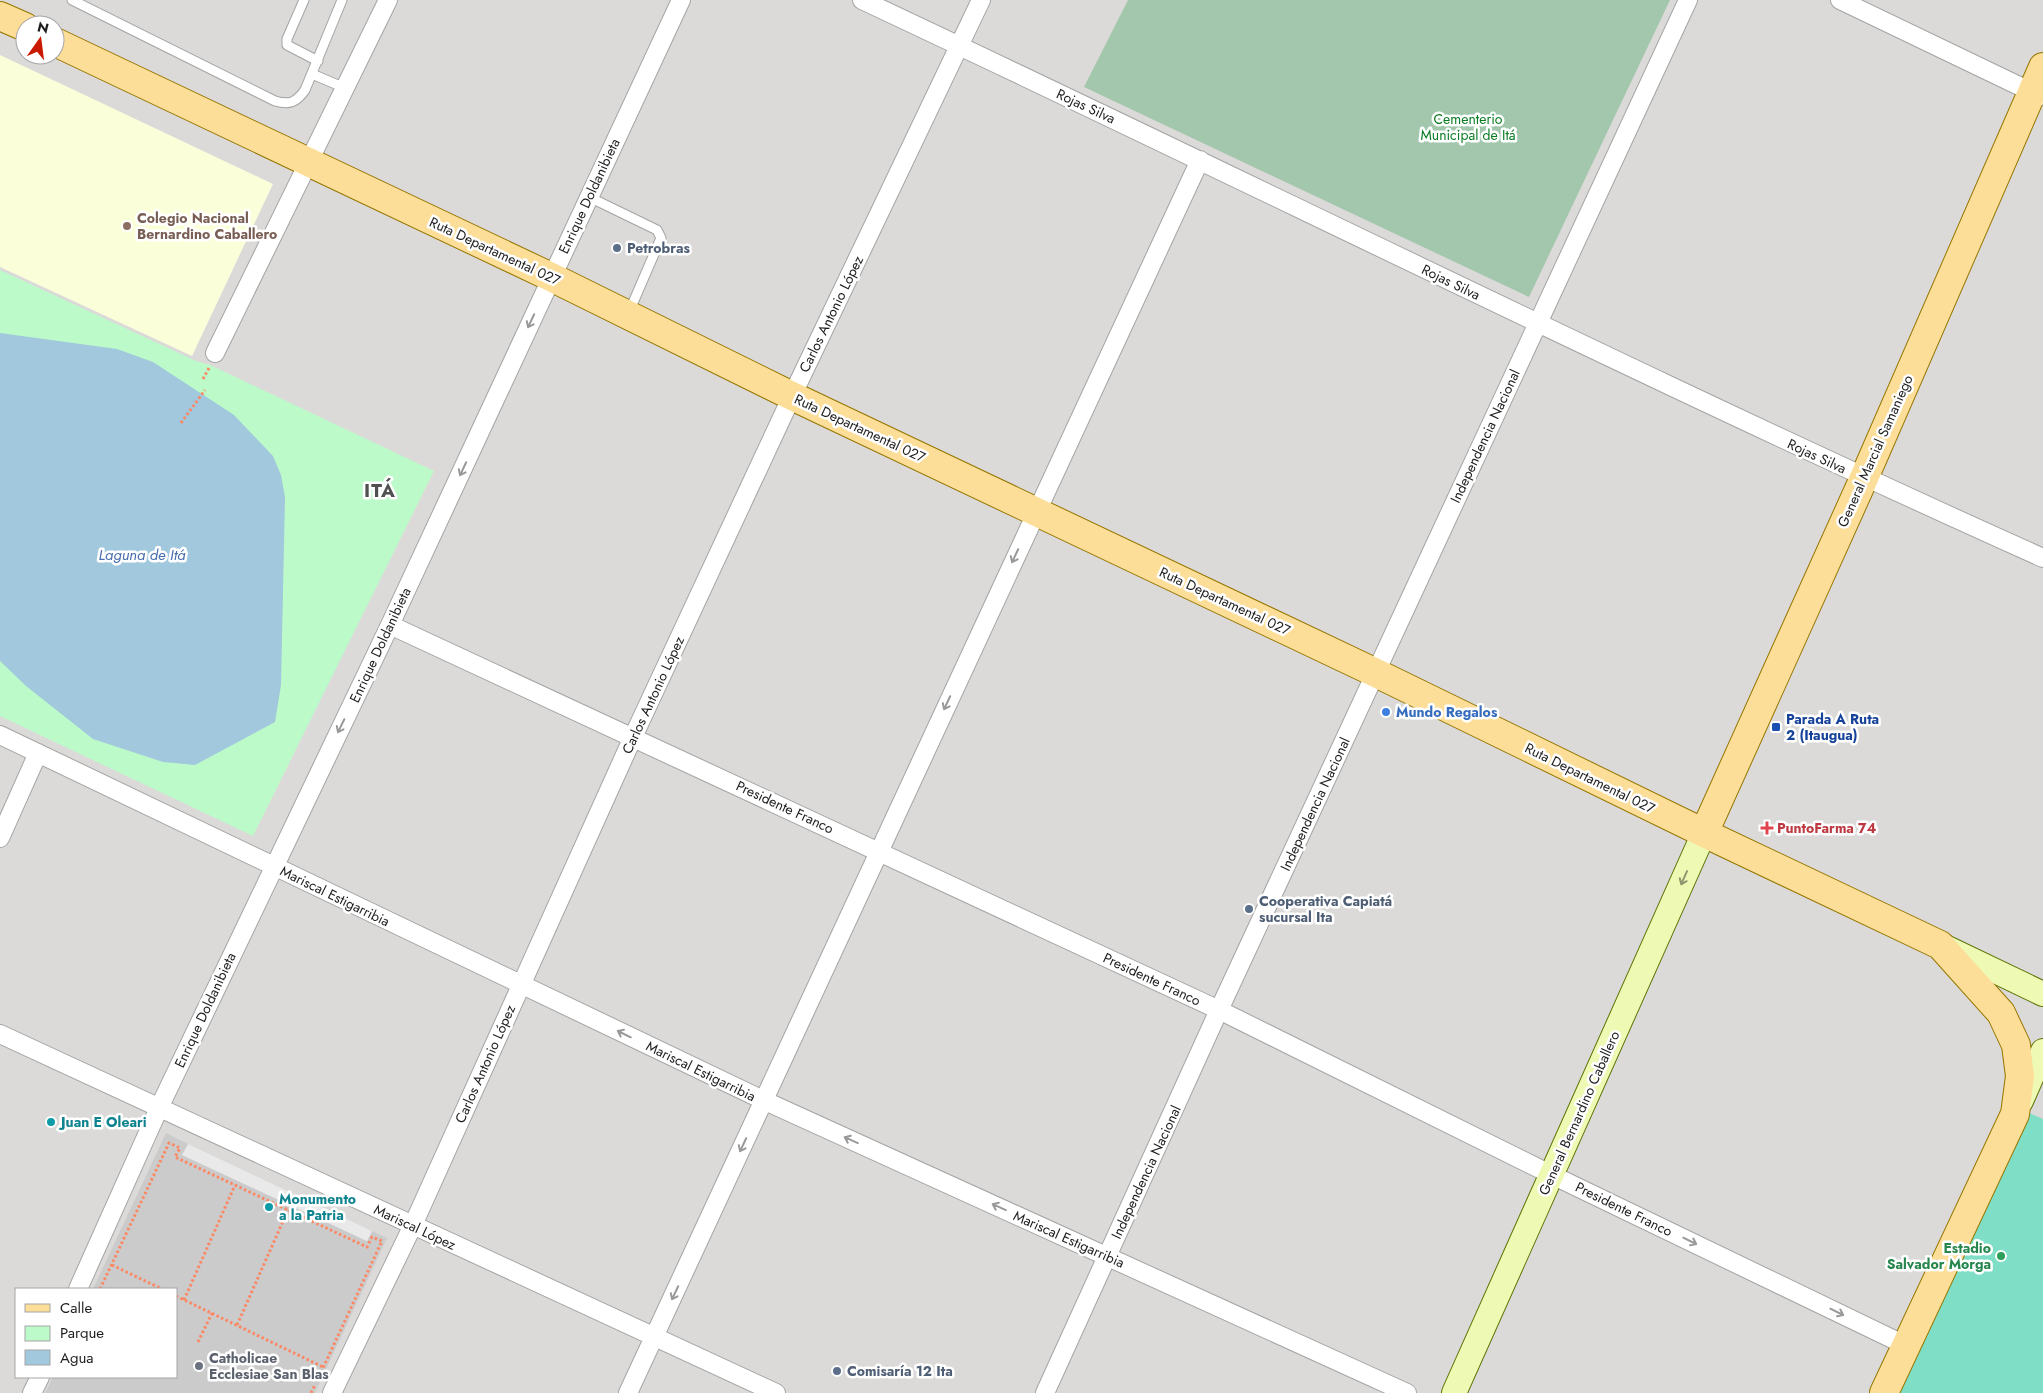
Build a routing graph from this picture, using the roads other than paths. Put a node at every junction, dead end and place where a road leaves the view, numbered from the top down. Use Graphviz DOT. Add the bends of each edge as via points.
graph roads {
  1 [pos="72,0"];
  2 [pos="304,0"];
  3 [pos="342,0"];
  4 [pos="388,0"];
  5 [pos="680,0"];
  6 [pos="862,0"];
  7 [pos="981,0"];
  8 [pos="1688,0"];
  9 [pos="1840,0"];
  10 [pos="0,16"];
  11 [pos="15,23"];
  12 [pos="959,46"];
  13 [pos="65,47"];
  14 [pos="318,61"];
  15 [pos="2043,67"];
  16 [pos="312,74"];
  17 [pos="345,88"];
  18 [pos="2038,94"];
  19 [pos="1200,160"];
  20 [pos="309,162"];
  21 [pos="588,198"];
  22 [pos="552,277"];
  23 [pos="628,314"];
  24 [pos="1537,324"];
  25 [pos="213,359"];
  26 [pos="792,396"];
  27 [pos="1864,478"];
  28 [pos="1036,511"];
  29 [pos="2043,558"];
  30 [pos="390,625"];
  31 [pos="1376,673"];
  32 [pos="0,735"];
  33 [pos="633,736"];
  34 [pos="38,754"];
  35 [pos="1704,834"];
  36 [pos="0,838"];
  37 [pos="878,851"];
  38 [pos="274,866"];
  39 [pos="1940,945"];
  40 [pos="521,984"];
  41 [pos="2043,994"];
  42 [pos="1220,1010"];
  43 [pos="0,1034"];
  44 [pos="2043,1051"];
  45 [pos="763,1100"];
  46 [pos="159,1108"];
  47 [pos="2015,1114"];
  48 [pos="1552,1175"];
  49 [pos="413,1225"];
  50 [pos="1107,1256"];
  51 [pos="78,1288"];
  52 [pos="654,1338"];
  53 [pos="1907,1346"];
  54 [pos="40,1378"];
  55 [pos="32,1393"];
  56 [pos="332,1393"];
  57 [pos="628,1393"];
  58 [pos="776,1393"];
  59 [pos="1045,1393"];
  60 [pos="1407,1393"];
  61 [pos="1454,1393"];
  62 [pos="1884,1393"];
  1 -- 16 [label="lane" via="274,101 287,104 298,100"];
  2 -- 14 [label="lane" via="287,45"];
  3 -- 14 [label="lane"];
  4 -- 17 [label="street"];
  5 -- 21 [label="street, Enrique Doldanibieta"];
  6 -- 12 [label="street, Rojas Silva"];
  7 -- 12 [label="street, Carlos Antonio López"];
  8 -- 24 [label="street, Independencia Nacional"];
  9 -- 18 [label="street"];
  10 -- 11 [label="main road"];
  12 -- 19 [label="street, Rojas Silva"];
  12 -- 26 [label="street, Carlos Antonio López"];
  13 -- 20 [label="main road, Ruta Departamental 027"];
  14 -- 16 [label="lane"];
  15 -- 18 [label="main road, General Marcial Samaniego"];
  16 -- 17 [label="lane"];
  17 -- 20 [label="street"];
  18 -- 27 [label="main road, General Marcial Samaniego"];
  19 -- 24 [label="street, Rojas Silva"];
  19 -- 28 [label="street"];
  20 -- 22 [label="main road, Ruta Departamental 027"];
  20 -- 25 [label="street"];
  21 -- 22 [label="street, Enrique Doldanibieta"];
  21 -- 23 [label="lane" via="656,230 661,238"];
  22 -- 23 [label="main road, Ruta Departamental 027"];
  22 -- 30 [label="street, Enrique Doldanibieta, one-way"];
  23 -- 26 [label="main road, Ruta Departamental 027"];
  24 -- 27 [label="street, Rojas Silva"];
  24 -- 31 [label="street, Independencia Nacional"];
  26 -- 28 [label="main road, Ruta Departamental 027"];
  26 -- 33 [label="street, Carlos Antonio López"];
  27 -- 29 [label="street, Rojas Silva"];
  27 -- 35 [label="main road, General Marcial Samaniego"];
  28 -- 31 [label="main road, Ruta Departamental 027"];
  28 -- 37 [label="street, one-way"];
  30 -- 33 [label="street, Presidente Franco"];
  30 -- 38 [label="street, Enrique Doldanibieta, one-way"];
  31 -- 35 [label="main road, Ruta Departamental 027"];
  31 -- 42 [label="street, Independencia Nacional"];
  32 -- 34 [label="street, Mariscal Estigarribia"];
  33 -- 37 [label="street, Presidente Franco"];
  33 -- 40 [label="street, Carlos Antonio López"];
  34 -- 36 [label="street"];
  34 -- 38 [label="street, Mariscal Estigarribia"];
  35 -- 39 [label="main road, Ruta Departamental 027"];
  35 -- 48 [label="street, General Bernardino Caballero, one-way"];
  37 -- 42 [label="street, Presidente Franco"];
  37 -- 45 [label="street"];
  38 -- 40 [label="street, Mariscal Estigarribia"];
  38 -- 46 [label="street, Enrique Doldanibieta"];
  39 -- 41 [label="street"];
  39 -- 47 [label="main road, Ruta Departamental 027" via="2001,1013 2016,1045 2020,1076"];
  45 -- 40 [label="street, Mariscal Estigarribia, one-way"];
  40 -- 49 [label="street, Carlos Antonio López"];
  42 -- 48 [label="street, Presidente Franco"];
  42 -- 50 [label="street, Independencia Nacional"];
  43 -- 46 [label="street, Mariscal López"];
  44 -- 47 [label="street"];
  50 -- 45 [label="street, Mariscal Estigarribia, one-way"];
  45 -- 52 [label="street, one-way"];
  46 -- 49 [label="street, Mariscal López"];
  46 -- 51 [label="street, Enrique Doldanibieta"];
  47 -- 53 [label="main road, Ruta Departamental 027"];
  48 -- 53 [label="street, Presidente Franco, one-way"];
  48 -- 61 [label="street, General Bernardino Caballero"];
  49 -- 52 [label="street, Mariscal López"];
  49 -- 56 [label="street, Carlos Antonio López"];
  50 -- 59 [label="street, Independencia Nacional"];
  50 -- 60 [label="street, Mariscal Estigarribia"];
  52 -- 57 [label="street"];
  52 -- 58 [label="street, Mariscal López"];
  53 -- 62 [label="main road, Ruta Departamental 027"];
  54 -- 55 [label="street"];
}
